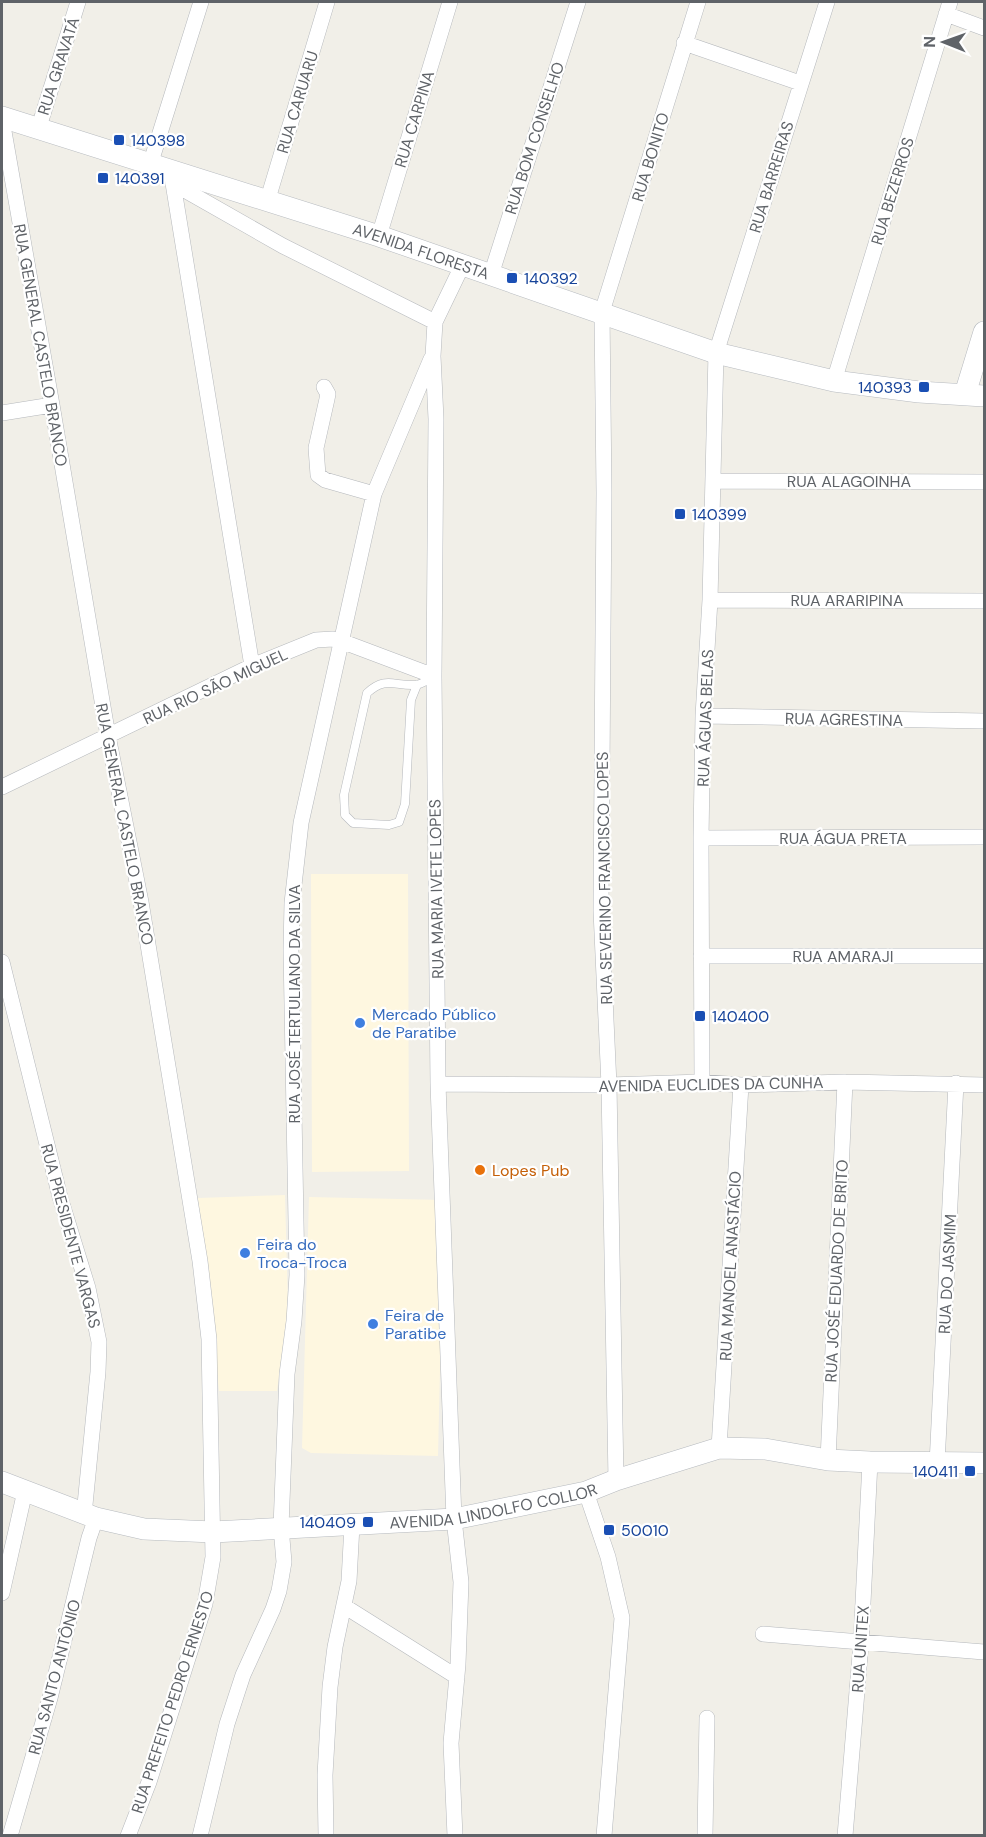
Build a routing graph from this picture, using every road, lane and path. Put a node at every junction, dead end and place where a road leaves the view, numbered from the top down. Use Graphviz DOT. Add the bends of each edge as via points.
graph roads {
  1 [pos="78,2"];
  2 [pos="201,2"];
  3 [pos="327,2"];
  4 [pos="450,2"];
  5 [pos="578,2"];
  6 [pos="698,2"];
  7 [pos="827,2"];
  8 [pos="948,8"];
  9 [pos="984,28"];
  10 [pos="684,43"];
  11 [pos="800,82"];
  12 [pos="2,119"];
  13 [pos="38,130"];
  14 [pos="150,165"];
  15 [pos="173,178"];
  16 [pos="267,202"];
  17 [pos="379,236"];
  18 [pos="462,266"];
  19 [pos="491,275"];
  20 [pos="602,312"];
  21 [pos="435,322"];
  22 [pos="984,332"];
  23 [pos="716,353"];
  24 [pos="433,356"];
  25 [pos="834,381"];
  26 [pos="324,387"];
  27 [pos="975,395"];
  28 [pos="52,405"];
  29 [pos="2,413"];
  30 [pos="714,481"];
  31 [pos="984,482"];
  32 [pos="374,494"];
  33 [pos="710,600"];
  34 [pos="984,601"];
  35 [pos="341,641"];
  36 [pos="252,666"];
  37 [pos="434,676"];
  38 [pos="417,686"];
  39 [pos="703,716"];
  40 [pos="984,721"];
  41 [pos="108,736"];
  42 [pos="2,787"];
  43 [pos="984,837"];
  44 [pos="701,838"];
  45 [pos="701,956"];
  46 [pos="984,956"];
  47 [pos="2,962"];
  48 [pos="702,1082"];
  49 [pos="845,1082"];
  50 [pos="956,1083"];
  51 [pos="438,1084"];
  52 [pos="609,1085"];
  53 [pos="741,1085"];
  54 [pos="984,1085"];
  55 [pos="719,1448"];
  56 [pos="828,1460"];
  57 [pos="870,1462"];
  58 [pos="984,1463"];
  59 [pos="937,1464"];
  60 [pos="616,1480"];
  61 [pos="2,1482"];
  62 [pos="25,1491"];
  63 [pos="586,1492"];
  64 [pos="90,1517"];
  65 [pos="454,1519"];
  66 [pos="352,1525"];
  67 [pos="281,1527"];
  68 [pos="213,1532"];
  69 [pos="2,1593"];
  70 [pos="344,1606"];
  71 [pos="763,1634"];
  72 [pos="861,1642"];
  73 [pos="984,1652"];
  74 [pos="457,1677"];
  75 [pos="707,1718"];
  76 [pos="10,1836"];
  77 [pos="128,1836"];
  78 [pos="200,1836"];
  79 [pos="326,1836"];
  80 [pos="455,1836"];
  81 [pos="604,1836"];
  82 [pos="705,1836"];
  83 [pos="845,1836"];
  1 -- 13 [label="street, RUA GRAVATÁ"];
  2 -- 14 [label="street"];
  3 -- 16 [label="street, RUA CARUARU"];
  4 -- 17 [label="street, RUA CARPINA"];
  5 -- 19 [label="street, RUA BOM CONSELHO"];
  6 -- 10 [label="street, RUA BONITO"];
  7 -- 11 [label="street, RUA BARREIRAS"];
  8 -- 9 [label="street"];
  8 -- 25 [label="street, RUA BEZERROS"];
  10 -- 11 [label="street"];
  10 -- 20 [label="street, RUA BONITO"];
  11 -- 23 [label="street, RUA BARREIRAS"];
  12 -- 13 [label="street, AVENIDA FLORESTA"];
  12 -- 28 [label="street, RUA GENERAL CASTELO BRANCO"];
  13 -- 14 [label="street, AVENIDA FLORESTA"];
  14 -- 15 [label="street, AVENIDA FLORESTA"];
  15 -- 16 [label="street, AVENIDA FLORESTA"];
  15 -- 21 [label="street" via="284,246"];
  15 -- 36 [label="street"];
  16 -- 17 [label="street, AVENIDA FLORESTA"];
  17 -- 18 [label="street, AVENIDA FLORESTA"];
  18 -- 19 [label="street, AVENIDA FLORESTA"];
  18 -- 21 [label="street, RUA MARIA IVETE LOPES"];
  19 -- 20 [label="street, AVENIDA FLORESTA"];
  20 -- 23 [label="street, AVENIDA FLORESTA"];
  20 -- 52 [label="street, RUA SEVERINO FRANCISCO LOPES" via="601,911"];
  21 -- 24 [label="street, RUA MARIA IVETE LOPES"];
  22 -- 27 [label="street"];
  23 -- 25 [label="street, AVENIDA FLORESTA"];
  23 -- 30 [label="street, RUA ÁGUAS BELAS"];
  24 -- 32 [label="street, RUA JOSÉ TERTULIANO DA SILVA"];
  24 -- 37 [label="street, RUA MARIA IVETE LOPES"];
  25 -- 27 [label="street, AVENIDA FLORESTA"];
  26 -- 32 [label="street" via="327,399 316,448 318,475"];
  28 -- 29 [label="street"];
  28 -- 41 [label="street, RUA GENERAL CASTELO BRANCO"];
  30 -- 31 [label="street, RUA ALAGOINHA"];
  30 -- 33 [label="street, RUA ÁGUAS BELAS"];
  32 -- 35 [label="street, RUA JOSÉ TERTULIANO DA SILVA"];
  33 -- 34 [label="street, RUA ARARIPINA"];
  33 -- 39 [label="street, RUA ÁGUAS BELAS"];
  35 -- 36 [label="street, RUA RIO SÃO MIGUEL" via="316,640"];
  35 -- 37 [label="street, RUA RIO SÃO MIGUEL"];
  35 -- 67 [label="street, RUA JOSÉ TERTULIANO DA SILVA" via="301,823 292,903 297,1275 287,1374"];
  36 -- 41 [label="street, RUA RIO SÃO MIGUEL"];
  37 -- 38 [label="lane"];
  37 -- 51 [label="street, RUA MARIA IVETE LOPES"];
  38 -- 38 [label="lane" via="411,700 405,804 399,822 353,823 345,815 344,795 367,693 378,684"];
  39 -- 40 [label="street, RUA AGRESTINA"];
  39 -- 44 [label="street, RUA ÁGUAS BELAS"];
  41 -- 42 [label="street, RUA RIO SÃO MIGUEL"];
  41 -- 68 [label="street, RUA GENERAL CASTELO BRANCO" via="141,902 206,1302"];
  43 -- 44 [label="street, RUA ÁGUA PRETA"];
  44 -- 45 [label="street, RUA ÁGUAS BELAS"];
  45 -- 46 [label="street, RUA AMARAJI"];
  45 -- 48 [label="street, RUA ÁGUAS BELAS"];
  47 -- 64 [label="street, RUA PRESIDENTE VARGAS" via="99,1342"];
  48 -- 52 [label="street, AVENIDA EUCLIDES DA CUNHA"];
  48 -- 53 [label="street, AVENIDA EUCLIDES DA CUNHA"];
  49 -- 50 [label="street, AVENIDA EUCLIDES DA CUNHA"];
  49 -- 53 [label="street, AVENIDA EUCLIDES DA CUNHA"];
  49 -- 56 [label="street, RUA JOSÉ EDUARDO DE BRITO"];
  50 -- 54 [label="street, AVENIDA EUCLIDES DA CUNHA"];
  50 -- 59 [label="street, RUA DO JASMIM"];
  51 -- 52 [label="street, AVENIDA EUCLIDES DA CUNHA"];
  51 -- 65 [label="street, RUA MARIA IVETE LOPES"];
  52 -- 60 [label="street, RUA SEVERINO FRANCISCO LOPES"];
  53 -- 55 [label="street, RUA MANOEL ANASTÁCIO"];
  55 -- 56 [label="street, AVENIDA LINDOLFO COLLOR" via="765,1449"];
  55 -- 60 [label="street, AVENIDA LINDOLFO COLLOR"];
  56 -- 57 [label="street, AVENIDA LINDOLFO COLLOR"];
  57 -- 59 [label="street, AVENIDA LINDOLFO COLLOR"];
  57 -- 72 [label="street, RUA UNITEX"];
  58 -- 59 [label="street, AVENIDA LINDOLFO COLLOR"];
  60 -- 63 [label="street, AVENIDA LINDOLFO COLLOR"];
  61 -- 62 [label="street, AVENIDA LINDOLFO COLLOR"];
  62 -- 64 [label="street, AVENIDA LINDOLFO COLLOR"];
  62 -- 69 [label="street"];
  63 -- 65 [label="street, AVENIDA LINDOLFO COLLOR"];
  63 -- 81 [label="street" via="608,1557 622,1618"];
  64 -- 68 [label="street, AVENIDA LINDOLFO COLLOR" via="144,1528"];
  64 -- 76 [label="street, RUA SANTO ANTÔNIO" via="89,1538 50,1698"];
  65 -- 66 [label="street, AVENIDA LINDOLFO COLLOR"];
  65 -- 74 [label="street, RUA MARIA IVETE LOPES" via="461,1582"];
  66 -- 67 [label="street, AVENIDA LINDOLFO COLLOR"];
  66 -- 70 [label="street"];
  67 -- 68 [label="street, AVENIDA LINDOLFO COLLOR"];
  67 -- 78 [label="street, RUA JOSÉ TERTULIANO DA SILVA" via="284,1562 279,1591 234,1699"];
  68 -- 77 [label="street, RUA PREFEITO PEDRO ERNESTO" via="206,1604"];
  70 -- 74 [label="street"];
  70 -- 79 [label="street" via="330,1687"];
  71 -- 72 [label="street"];
  72 -- 73 [label="street"];
  72 -- 83 [label="street, RUA UNITEX"];
  74 -- 80 [label="street, RUA MARIA IVETE LOPES" via="451,1743"];
  75 -- 82 [label="street"];
}
